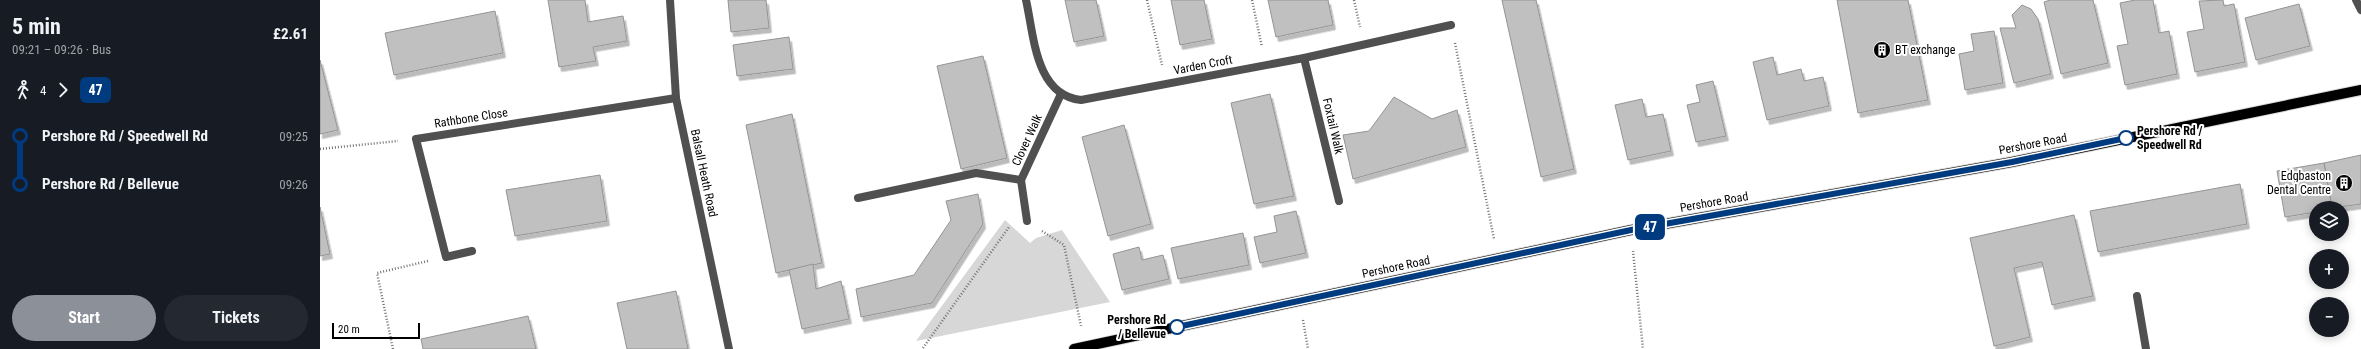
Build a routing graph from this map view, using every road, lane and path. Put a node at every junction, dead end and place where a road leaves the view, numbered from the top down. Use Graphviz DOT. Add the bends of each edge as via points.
graph roads {
  1 [pos="670,0"];
  2 [pos="1026,0"];
  3 [pos="1147,0"];
  4 [pos="1252,0"];
  5 [pos="1354,0"];
  6 [pos="2356,0"];
  7 [pos="2361,10"];
  8 [pos="1451,25"];
  9 [pos="1364,45"];
  10 [pos="1304,58"];
  11 [pos="1266,65"];
  12 [pos="1166,85"];
  13 [pos="2361,90"];
  14 [pos="1061,94"];
  15 [pos="676,98"];
  16 [pos="416,139"];
  17 [pos="320,149"];
  18 [pos="1021,180"];
  19 [pos="858,198"];
  20 [pos="1339,201"];
  21 [pos="1027,221"];
  22 [pos="1631,230"];
  23 [pos="472,251"];
  24 [pos="446,257"];
  25 [pos="1498,259"];
  26 [pos="2137,296"];
  27 [pos="1299,301"];
  28 [pos="1085,346"];
  29 [pos="922,348"];
  30 [pos="393,349"];
  31 [pos="729,349"];
  32 [pos="1074,349"];
  33 [pos="1308,349"];
  34 [pos="1643,349"];
  35 [pos="2146,349"];
  1 -- 15 [label="street, Balsall Heath Road"];
  2 -- 14 [label="street" via="1040,66 1051,85"];
  3 -- 12 [label="path"];
  4 -- 11 [label="path"];
  5 -- 9 [label="path"];
  6 -- 7 [label="street"];
  8 -- 9 [label="street, Varden Croft"];
  8 -- 25 [label="path"];
  9 -- 10 [label="street, Varden Croft"];
  10 -- 11 [label="street, Varden Croft"];
  10 -- 20 [label="street, Foxtail Walk"];
  11 -- 12 [label="street, Varden Croft"];
  12 -- 14 [label="street, Varden Croft" via="1092,99 1070,99"];
  13 -- 22 [label="main road, Pershore Road" via="2012,162"];
  14 -- 18 [label="street, Clover Walk"];
  15 -- 16 [label="street, Rathbone Close"];
  15 -- 31 [label="street, Balsall Heath Road"];
  16 -- 17 [label="path"];
  16 -- 24 [label="street"];
  18 -- 19 [label="street" via="976,173"];
  18 -- 21 [label="street, Clover Walk"];
  21 -- 28 [label="path" via="1064,245"];
  21 -- 29 [label="path" via="1009,227"];
  22 -- 25 [label="main road, Pershore Road"];
  22 -- 34 [label="path"];
  23 -- 24 [label="street"];
  24 -- 30 [label="path" via="377,273"];
  25 -- 27 [label="main road, Pershore Road"];
  26 -- 35 [label="street"];
  27 -- 28 [label="main road, Pershore Road"];
  27 -- 33 [label="path"];
  28 -- 32 [label="main road, Pershore Road"];
}
